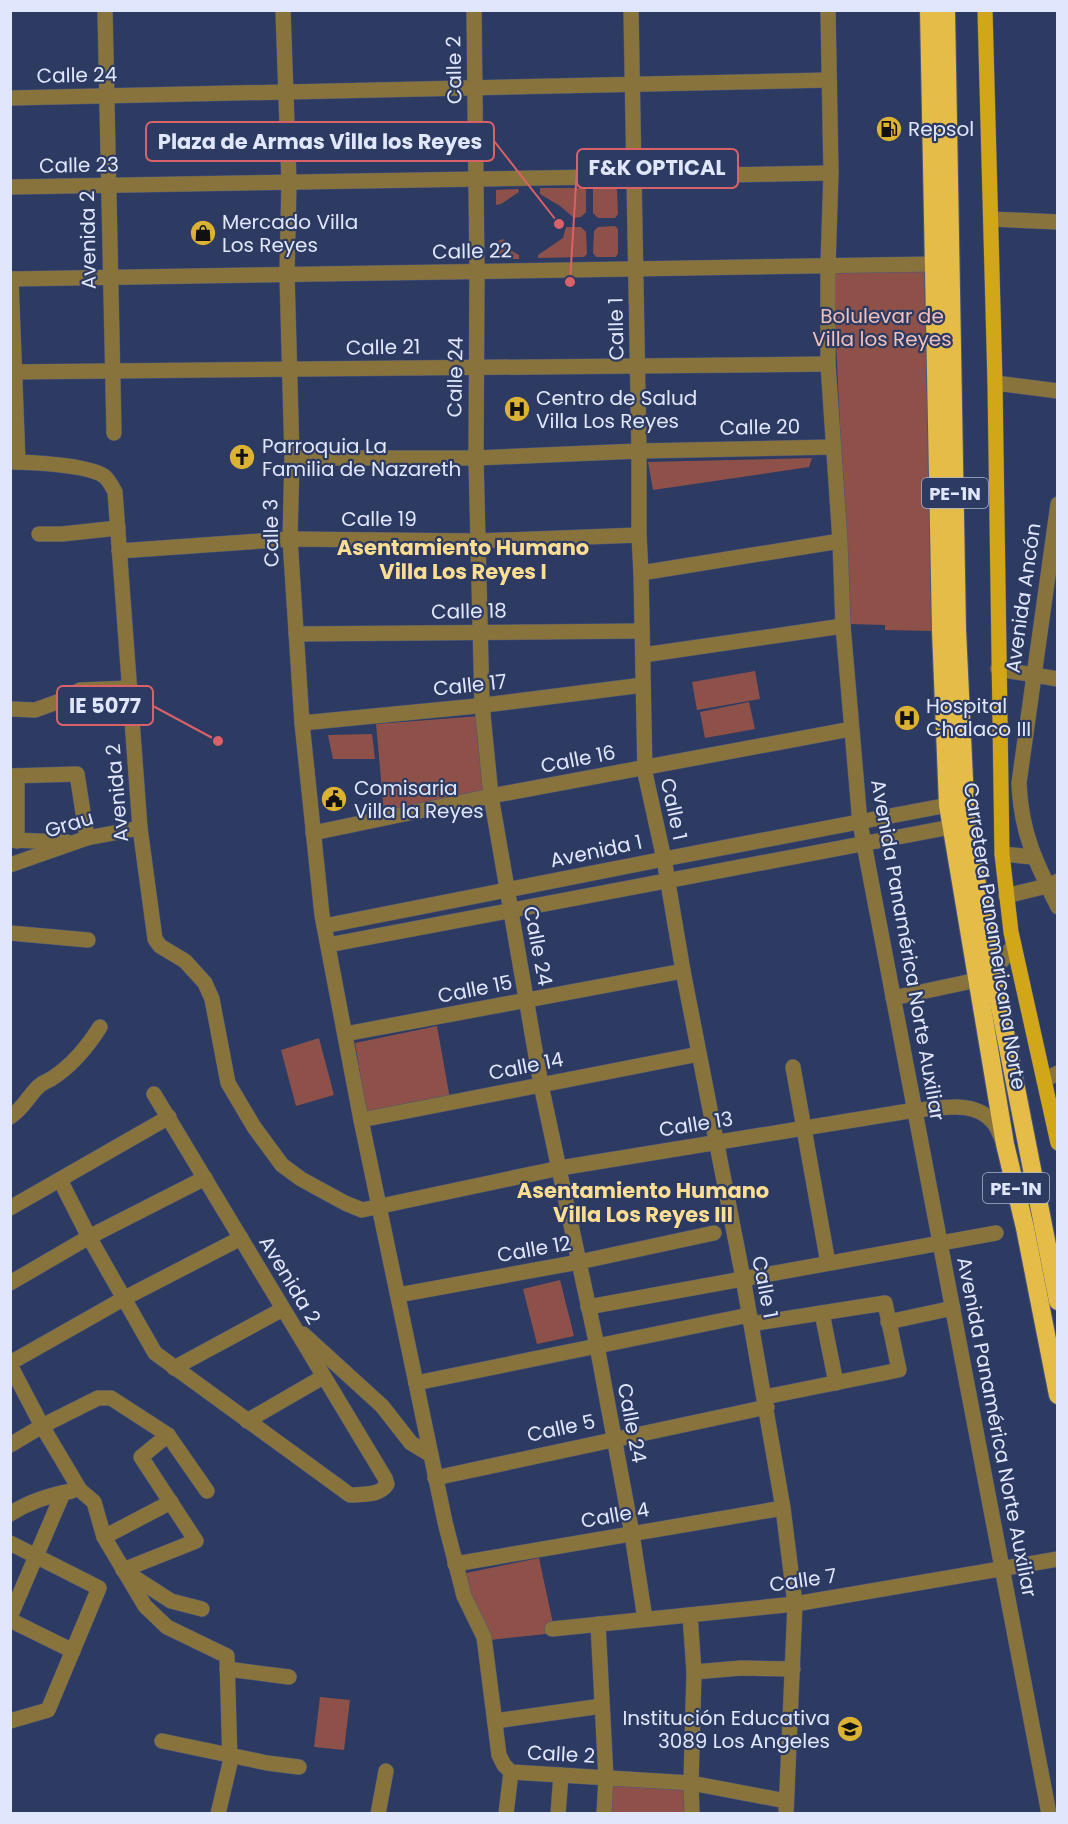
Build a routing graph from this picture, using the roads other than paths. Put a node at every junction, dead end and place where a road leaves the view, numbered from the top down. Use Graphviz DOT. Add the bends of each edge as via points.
graph roads {
  1 [pos="105,10"];
  2 [pos="283,10"];
  3 [pos="474,10"];
  4 [pos="631,10"];
  5 [pos="828,10"];
  6 [pos="929,10"];
  7 [pos="946,10"];
  8 [pos="985,10"];
  9 [pos="829,80"];
  10 [pos="632,84"];
  11 [pos="475,88"];
  12 [pos="286,92"];
  13 [pos="107,96"];
  14 [pos="10,98"];
  15 [pos="831,173"];
  16 [pos="634,177"];
  17 [pos="476,179"];
  18 [pos="289,182"];
  19 [pos="108,185"];
  20 [pos="10,187"];
  21 [pos="991,219"];
  22 [pos="1058,222"];
  23 [pos="935,264"];
  24 [pos="828,266"];
  25 [pos="636,269"];
  26 [pos="477,272"];
  27 [pos="287,274"];
  28 [pos="110,276"];
  29 [pos="11,279"];
  30 [pos="828,364"];
  31 [pos="637,366"];
  32 [pos="476,367"];
  33 [pos="290,369"];
  34 [pos="112,371"];
  35 [pos="13,372"];
  36 [pos="995,383"];
  37 [pos="1058,391"];
  38 [pos="114,433"];
  39 [pos="834,447"];
  40 [pos="639,451"];
  41 [pos="292,458"];
  42 [pos="476,458"];
  43 [pos="14,462"];
  44 [pos="1058,504"];
  45 [pos="118,528"];
  46 [pos="39,534"];
  47 [pos="639,535"];
  48 [pos="290,539"];
  49 [pos="478,541"];
  50 [pos="840,541"];
  51 [pos="119,551"];
  52 [pos="641,573"];
  53 [pos="843,626"];
  54 [pos="642,631"];
  55 [pos="480,632"];
  56 [pos="296,634"];
  57 [pos="643,655"];
  58 [pos="998,669"];
  59 [pos="1032,675"];
  60 [pos="1058,678"];
  61 [pos="644,685"];
  62 [pos="130,688"];
  63 [pos="482,705"];
  64 [pos="10,709"];
  65 [pos="302,723"];
  66 [pos="851,729"];
  67 [pos="645,767"];
  68 [pos="14,776"];
  69 [pos="491,796"];
  70 [pos="948,806"];
  71 [pos="860,823"];
  72 [pos="951,827"];
  73 [pos="140,828"];
  74 [pos="313,833"];
  75 [pos="83,840"];
  76 [pos="14,841"];
  77 [pos="864,844"];
  78 [pos="1002,854"];
  79 [pos="1033,857"];
  80 [pos="664,859"];
  81 [pos="10,865"];
  82 [pos="668,881"];
  83 [pos="1052,883"];
  84 [pos="507,891"];
  85 [pos="1006,896"];
  86 [pos="1058,907"];
  87 [pos="510,911"];
  88 [pos="324,926"];
  89 [pos="10,933"];
  90 [pos="88,940"];
  91 [pos="328,945"];
  92 [pos="1014,945"];
  93 [pos="159,946"];
  94 [pos="683,971"];
  95 [pos="985,976"];
  96 [pos="893,998"];
  97 [pos="527,1000"];
  98 [pos="99,1027"];
  99 [pos="345,1034"];
  100 [pos="699,1054"];
  101 [pos="793,1067"];
  102 [pos="1051,1076"];
  103 [pos="541,1085"];
  104 [pos="154,1094"];
  105 [pos="915,1110"];
  106 [pos="10,1117"];
  107 [pos="169,1117"];
  108 [pos="361,1120"];
  109 [pos="804,1128"];
  110 [pos="715,1142"];
  111 [pos="1058,1143"];
  112 [pos="1005,1144"];
  113 [pos="560,1168"];
  114 [pos="205,1178"];
  115 [pos="60,1180"];
  116 [pos="380,1207"];
  117 [pos="10,1208"];
  118 [pos="714,1233"];
  119 [pos="996,1233"];
  120 [pos="89,1237"];
  121 [pos="241,1238"];
  122 [pos="940,1242"];
  123 [pos="579,1262"];
  124 [pos="828,1263"];
  125 [pos="742,1278"];
  126 [pos="10,1283"];
  127 [pos="398,1295"];
  128 [pos="123,1299"];
  129 [pos="1058,1301"];
  130 [pos="588,1307"];
  131 [pos="953,1308"];
  132 [pos="822,1313"];
  133 [pos="287,1315"];
  134 [pos="750,1319"];
  135 [pos="888,1322"];
  136 [pos="597,1346"];
  137 [pos="10,1364"];
  138 [pos="174,1368"];
  139 [pos="323,1377"];
  140 [pos="416,1383"];
  141 [pos="836,1383"];
  142 [pos="1058,1395"];
  143 [pos="766,1402"];
  144 [pos="247,1420"];
  145 [pos="42,1426"];
  146 [pos="168,1435"];
  147 [pos="613,1438"];
  148 [pos="10,1445"];
  149 [pos="431,1455"];
  150 [pos="435,1478"];
  151 [pos="80,1490"];
  152 [pos="207,1491"];
  153 [pos="63,1493"];
  154 [pos="171,1502"];
  155 [pos="783,1508"];
  156 [pos="10,1514"];
  157 [pos="632,1534"];
  158 [pos="104,1537"];
  159 [pos="10,1543"];
  160 [pos="37,1556"];
  161 [pos="1058,1559"];
  162 [pos="454,1564"];
  163 [pos="1002,1568"];
  164 [pos="123,1570"];
  165 [pos="795,1604"];
  166 [pos="202,1609"];
  167 [pos="690,1615"];
  168 [pos="10,1619"];
  169 [pos="645,1619"];
  170 [pos="598,1624"];
  171 [pos="552,1629"];
  172 [pos="73,1651"];
  173 [pos="227,1669"];
  174 [pos="793,1669"];
  175 [pos="694,1672"];
  176 [pos="289,1677"];
  177 [pos="602,1706"];
  178 [pos="10,1721"];
  179 [pos="495,1721"];
  180 [pos="162,1741"];
  181 [pos="228,1753"];
  182 [pos="299,1767"];
  183 [pos="386,1771"];
  184 [pos="511,1772"];
  185 [pos="561,1775"];
  186 [pos="606,1778"];
  187 [pos="691,1782"];
  188 [pos="786,1807"];
  189 [pos="218,1814"];
  190 [pos="378,1814"];
  191 [pos="506,1814"];
  192 [pos="558,1814"];
  193 [pos="604,1814"];
  194 [pos="692,1814"];
  195 [pos="1049,1814"];
  1 -- 13 [label="street, Avenida 2"];
  2 -- 12 [label="street, Calle 3"];
  3 -- 11 [label="street, Calle 2"];
  4 -- 10 [label="street, Calle 1"];
  5 -- 9 [label="street, Avenida Panamérica Norte Auxiliar"];
  6 -- 23 [label="highway, Carretera Panamericana Norte / PE-1N"];
  7 -- 95 [label="highway, Carretera Panamericana Norte / PE-1N" via="964,802"];
  8 -- 21 [label="main road"];
  9 -- 10 [label="street, Calle 24"];
  9 -- 15 [label="street, Avenida Panamérica Norte Auxiliar"];
  10 -- 11 [label="street, Calle 24"];
  10 -- 16 [label="street, Calle 1"];
  11 -- 12 [label="street, Calle 24"];
  11 -- 17 [label="street, Calle 2"];
  12 -- 13 [label="street, Calle 24"];
  12 -- 18 [label="street, Calle 3"];
  13 -- 14 [label="street, Calle 24"];
  13 -- 19 [label="street, Avenida 2"];
  15 -- 16 [label="street, Calle 23"];
  15 -- 24 [label="street, Avenida Panamérica Norte Auxiliar"];
  16 -- 17 [label="street, Calle 23"];
  16 -- 25 [label="street, Calle 1"];
  17 -- 18 [label="street, Calle 23"];
  17 -- 26 [label="street, Calle 2"];
  18 -- 19 [label="street, Calle 23"];
  18 -- 27 [label="street, Calle 3"];
  19 -- 20 [label="street, Calle 23"];
  19 -- 28 [label="street, Avenida 2"];
  21 -- 22 [label="street"];
  21 -- 36 [label="main road"];
  23 -- 24 [label="street, Calle 22"];
  23 -- 70 [label="highway, Carretera Panamericana Norte / PE-1N"];
  24 -- 25 [label="street, Calle 22"];
  24 -- 30 [label="street, Avenida Panamérica Norte Auxiliar"];
  25 -- 26 [label="street, Calle 22"];
  25 -- 31 [label="street, Calle 1"];
  26 -- 27 [label="street, Calle 22"];
  26 -- 32 [label="street, Calle 24"];
  27 -- 28 [label="street, Calle 22"];
  27 -- 33 [label="street, Calle 3"];
  28 -- 29 [label="street, Calle 22"];
  28 -- 34 [label="street, Avenida 2"];
  29 -- 35 [label="street"];
  30 -- 31 [label="street, Calle 21"];
  30 -- 39 [label="street, Avenida Panamérica Norte Auxiliar"];
  31 -- 32 [label="street, Calle 21"];
  31 -- 40 [label="street, Calle 1"];
  32 -- 33 [label="street, Calle 21"];
  32 -- 42 [label="street, Calle 24"];
  33 -- 34 [label="street, Calle 21"];
  33 -- 41 [label="street, Calle 3"];
  34 -- 35 [label="street, Calle 21"];
  34 -- 38 [label="street, Avenida 2"];
  35 -- 43 [label="street"];
  36 -- 37 [label="street"];
  36 -- 58 [label="main road"];
  39 -- 40 [label="street, Calle 20"];
  39 -- 50 [label="street, Avenida Panamérica Norte Auxiliar"];
  40 -- 42 [label="street, Calle 20"];
  40 -- 47 [label="street, Calle 1"];
  41 -- 42 [label="street, Calle 20"];
  41 -- 48 [label="street, Calle 3"];
  42 -- 49 [label="street, Calle 24"];
  43 -- 45 [label="street, Avenida 2" via="86,469 104,476 115,492"];
  44 -- 59 [label="street, Avenida Ancón"];
  45 -- 46 [label="street"];
  45 -- 51 [label="street, Avenida 2"];
  47 -- 49 [label="street, Calle 19"];
  47 -- 52 [label="street, Calle 1"];
  48 -- 49 [label="street, Calle 19"];
  48 -- 51 [label="street, Calle 19"];
  48 -- 56 [label="street, Calle 3"];
  49 -- 55 [label="street, Calle 24"];
  50 -- 52 [label="street"];
  50 -- 53 [label="street, Avenida Panamérica Norte Auxiliar"];
  51 -- 62 [label="street, Avenida 2"];
  52 -- 54 [label="street, Calle 1"];
  53 -- 57 [label="street"];
  53 -- 66 [label="street, Avenida Panamérica Norte Auxiliar"];
  54 -- 55 [label="street, Calle 18"];
  54 -- 57 [label="street, Calle 1"];
  55 -- 56 [label="street, Calle 18"];
  55 -- 63 [label="street, Calle 24"];
  56 -- 65 [label="street, Calle 3"];
  57 -- 61 [label="street, Calle 1"];
  58 -- 59 [label="street"];
  58 -- 78 [label="main road"];
  59 -- 60 [label="street"];
  59 -- 79 [label="street, Avenida Ancón" via="1019,783 1024,831"];
  61 -- 63 [label="street, Calle 17"];
  61 -- 67 [label="street, Calle 1"];
  62 -- 64 [label="street" via="80,690 35,710"];
  62 -- 73 [label="street, Avenida 2"];
  63 -- 65 [label="street, Calle 17"];
  63 -- 69 [label="street, Calle 24"];
  65 -- 74 [label="street, Calle 3"];
  66 -- 67 [label="street, Calle 16"];
  66 -- 71 [label="street, Avenida Panamérica Norte Auxiliar"];
  67 -- 69 [label="street, Calle 16"];
  67 -- 80 [label="street, Calle 1"];
  68 -- 75 [label="street" via="77,774"];
  68 -- 76 [label="street"];
  69 -- 74 [label="street, Calle 16"];
  69 -- 84 [label="street, Calle 24"];
  70 -- 71 [label="street, Avenida 1"];
  70 -- 72 [label="highway, Carretera Panamericana Norte / PE-1N"];
  71 -- 77 [label="street, Avenida Panamérica Norte Auxiliar"];
  71 -- 80 [label="street, Avenida 1"];
  72 -- 77 [label="street"];
  72 -- 95 [label="highway, Carretera Panamericana Norte / PE-1N"];
  73 -- 75 [label="street, Grau"];
  73 -- 93 [label="street, Avenida 2"];
  74 -- 88 [label="street, Calle 3"];
  75 -- 76 [label="street"];
  75 -- 81 [label="street, Grau"];
  77 -- 82 [label="street"];
  77 -- 96 [label="street, Avenida Panamérica Norte Auxiliar"];
  78 -- 79 [label="street"];
  78 -- 85 [label="main road"];
  79 -- 83 [label="street, Avenida Ancón"];
  80 -- 82 [label="street, Calle 1"];
  80 -- 84 [label="street, Avenida 1"];
  82 -- 87 [label="street"];
  82 -- 94 [label="street, Calle 1"];
  83 -- 85 [label="street"];
  83 -- 86 [label="street, Avenida Ancón"];
  84 -- 87 [label="street, Calle 24"];
  84 -- 88 [label="street, Avenida 1"];
  85 -- 92 [label="main road"];
  87 -- 91 [label="street"];
  87 -- 97 [label="street, Calle 24"];
  88 -- 91 [label="street, Calle 3"];
  89 -- 90 [label="street"];
  91 -- 99 [label="street, Calle 3"];
  92 -- 95 [label="street"];
  92 -- 102 [label="main road"];
  93 -- 116 [label="street, Calle 13" via="185,961 205,983 212,999 228,1083 282,1165 345,1203 362,1210"];
  94 -- 97 [label="street, Calle 15"];
  94 -- 100 [label="street, Calle 1"];
  95 -- 96 [label="street"];
  95 -- 112 [label="highway, Carretera Panamericana Norte / PE-1N"];
  95 -- 129 [label="highway, Carretera Panamericana Norte / PE-1N"];
  96 -- 105 [label="street, Avenida Panamérica Norte Auxiliar"];
  97 -- 99 [label="street, Calle 15"];
  97 -- 103 [label="street, Calle 24"];
  98 -- 106 [label="street" via="70,1063 40,1085"];
  99 -- 108 [label="street, Calle 3"];
  100 -- 103 [label="street, Calle 14"];
  100 -- 110 [label="street, Calle 1"];
  101 -- 109 [label="street"];
  102 -- 111 [label="main road"];
  103 -- 108 [label="street, Calle 14"];
  103 -- 113 [label="street, Calle 24"];
  104 -- 107 [label="street, Avenida 2"];
  105 -- 109 [label="street, Calle 13"];
  105 -- 112 [label="street, Calle 13" via="980,1110 993,1122"];
  105 -- 122 [label="street, Avenida Panamérica Norte Auxiliar"];
  107 -- 114 [label="street, Avenida 2"];
  107 -- 115 [label="street"];
  108 -- 116 [label="street, Calle 3"];
  109 -- 110 [label="street, Calle 13"];
  109 -- 124 [label="street"];
  110 -- 113 [label="street, Calle 13"];
  110 -- 125 [label="street, Calle 1"];
  112 -- 142 [label="highway, Carretera Panamericana Norte / PE-1N"];
  113 -- 116 [label="street, Calle 13"];
  113 -- 123 [label="street, Calle 24"];
  114 -- 120 [label="street"];
  114 -- 121 [label="street, Avenida 2"];
  115 -- 117 [label="street"];
  115 -- 120 [label="street"];
  116 -- 127 [label="street, Calle 3"];
  118 -- 123 [label="street, Calle 12"];
  119 -- 122 [label="street"];
  120 -- 126 [label="street"];
  120 -- 128 [label="street"];
  121 -- 128 [label="street"];
  121 -- 133 [label="street, Avenida 2"];
  122 -- 124 [label="street"];
  122 -- 131 [label="street, Avenida Panamérica Norte Auxiliar"];
  123 -- 127 [label="street, Calle 12"];
  123 -- 130 [label="street, Calle 24"];
  124 -- 125 [label="street"];
  125 -- 130 [label="street"];
  125 -- 134 [label="street, Calle 1"];
  127 -- 140 [label="street, Calle 3"];
  128 -- 137 [label="street"];
  128 -- 138 [label="street" via="155,1353"];
  130 -- 136 [label="street, Calle 24"];
  131 -- 135 [label="street"];
  131 -- 163 [label="street, Avenida Panamérica Norte Auxiliar"];
  132 -- 134 [label="street"];
  132 -- 135 [label="street" via="885,1304"];
  132 -- 141 [label="street"];
  133 -- 138 [label="street"];
  133 -- 139 [label="street, Avenida 2"];
  133 -- 149 [label="street" via="382,1406 411,1443"];
  134 -- 136 [label="street"];
  134 -- 143 [label="street, Calle 1"];
  135 -- 141 [label="street, Calle 5" via="899,1370"];
  136 -- 140 [label="street"];
  136 -- 147 [label="street, Calle 24"];
  137 -- 145 [label="street"];
  138 -- 144 [label="street"];
  139 -- 144 [label="street"];
  139 -- 144 [label="street, Avenida 2" via="385,1478 387,1484 378,1493 350,1495"];
  140 -- 149 [label="street, Calle 3"];
  141 -- 143 [label="street, Calle 5"];
  143 -- 147 [label="street, Calle 5"];
  143 -- 155 [label="street, Calle 1"];
  145 -- 146 [label="street" via="98,1398 111,1398"];
  145 -- 148 [label="street"];
  145 -- 151 [label="street"];
  146 -- 152 [label="street"];
  146 -- 154 [label="street" via="141,1457"];
  147 -- 150 [label="street, Calle 5"];
  147 -- 157 [label="street, Calle 24"];
  149 -- 150 [label="street, Calle 3"];
  150 -- 162 [label="street, Calle 3"];
  151 -- 153 [label="street"];
  151 -- 158 [label="street" via="94,1502"];
  153 -- 156 [label="street" via="25,1504"];
  153 -- 160 [label="street"];
  154 -- 158 [label="street"];
  154 -- 164 [label="street" via="196,1541"];
  155 -- 157 [label="street, Calle 4"];
  155 -- 165 [label="street, Calle 1"];
  157 -- 162 [label="street, Calle 4"];
  157 -- 169 [label="street, Calle 24"];
  158 -- 164 [label="street"];
  159 -- 160 [label="street"];
  160 -- 168 [label="street"];
  160 -- 172 [label="street" via="99,1588"];
  161 -- 163 [label="street, Calle 7"];
  162 -- 179 [label="street, Calle 3" via="484,1637"];
  163 -- 165 [label="street, Calle 7"];
  163 -- 195 [label="street, Avenida Panamérica Norte Auxiliar"];
  164 -- 166 [label="street" via="171,1601"];
  164 -- 173 [label="street" via="155,1616 167,1627 227,1656"];
  165 -- 167 [label="street, Calle 7"];
  165 -- 174 [label="street, Calle 1"];
  167 -- 169 [label="street, Calle 7"];
  167 -- 175 [label="street"];
  168 -- 172 [label="street"];
  169 -- 170 [label="street, Calle 7"];
  170 -- 171 [label="street, Calle 7"];
  170 -- 177 [label="street"];
  172 -- 178 [label="street" via="48,1710"];
  173 -- 176 [label="street"];
  173 -- 181 [label="street"];
  174 -- 175 [label="street"];
  174 -- 188 [label="street, Calle 1"];
  175 -- 187 [label="street"];
  177 -- 179 [label="street"];
  177 -- 186 [label="street"];
  179 -- 184 [label="street, Calle 3" via="499,1755"];
  180 -- 181 [label="street"];
  181 -- 182 [label="street"];
  181 -- 189 [label="street" via="230,1763"];
  183 -- 190 [label="street"];
  184 -- 185 [label="street, Calle 2"];
  184 -- 191 [label="street"];
  185 -- 186 [label="street, Calle 2"];
  185 -- 192 [label="street"];
  186 -- 187 [label="street, Calle 2"];
  186 -- 193 [label="street"];
  187 -- 188 [label="street, Calle 2"];
  187 -- 194 [label="street"];
}
